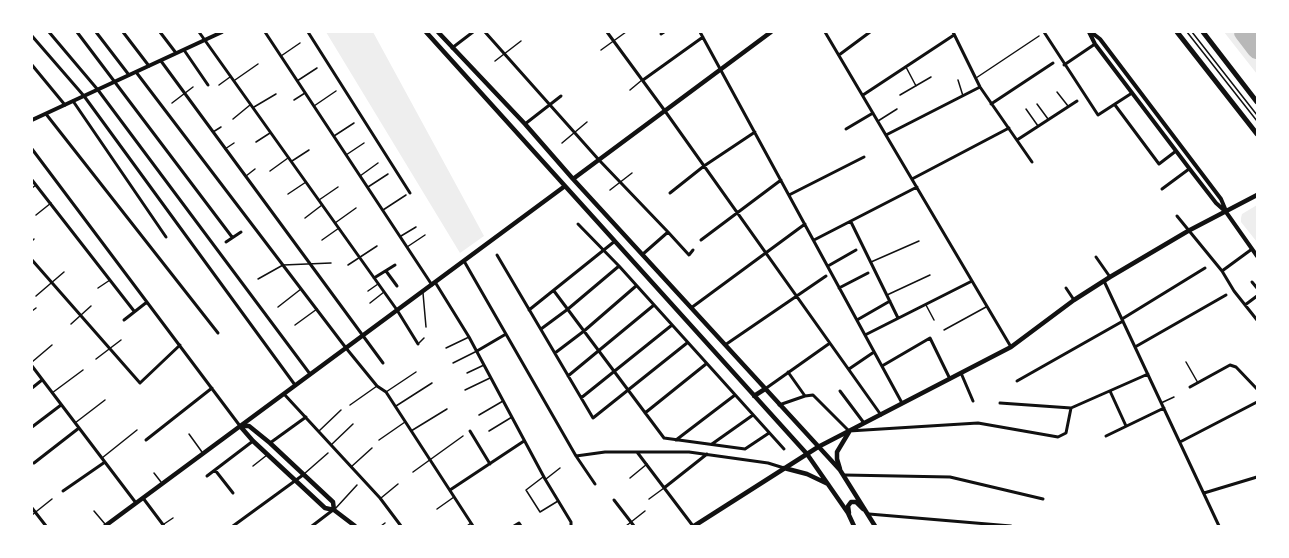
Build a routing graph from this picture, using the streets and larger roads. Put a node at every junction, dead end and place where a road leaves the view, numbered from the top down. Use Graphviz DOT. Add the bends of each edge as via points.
graph roads {
  1 [pos="49,32"];
  2 [pos="77,32"];
  3 [pos="96,32"];
  4 [pos="123,32"];
  5 [pos="160,32"];
  6 [pos="199,32"];
  7 [pos="222,32"];
  8 [pos="265,32"];
  9 [pos="308,32"];
  10 [pos="426,32"];
  11 [pos="438,32"];
  12 [pos="473,32"];
  13 [pos="485,32"];
  14 [pos="607,32"];
  15 [pos="700,32"];
  16 [pos="772,32"];
  17 [pos="825,32"];
  18 [pos="870,32"];
  19 [pos="1044,32"];
  20 [pos="1090,32"];
  21 [pos="1177,32"];
  22 [pos="1202,32"];
  23 [pos="954,34"];
  24 [pos="32,36"];
  25 [pos="703,38"];
  26 [pos="205,40"];
  27 [pos="1094,44"];
  28 [pos="452,48"];
  29 [pos="184,50"];
  30 [pos="176,53"];
  31 [pos="839,55"];
  32 [pos="161,61"];
  33 [pos="1053,63"];
  34 [pos="1064,64"];
  35 [pos="32,65"];
  36 [pos="149,66"];
  37 [pos="721,70"];
  38 [pos="136,72"];
  39 [pos="129,75"];
  40 [pos="643,80"];
  41 [pos="115,82"];
  42 [pos="208,85"];
  43 [pos="980,87"];
  44 [pos="98,90"];
  45 [pos="1132,92"];
  46 [pos="863,95"];
  47 [pos="84,96"];
  48 [pos="561,96"];
  49 [pos="1077,100"];
  50 [pos="73,101"];
  51 [pos="1257,102"];
  52 [pos="549,104"];
  53 [pos="992,104"];
  54 [pos="65,105"];
  55 [pos="1115,105"];
  56 [pos="666,111"];
  57 [pos="873,113"];
  58 [pos="46,114"];
  59 [pos="32,120"];
  60 [pos="525,124"];
  61 [pos="1009,128"];
  62 [pos="846,129"];
  63 [pos="755,132"];
  64 [pos="1257,134"];
  65 [pos="886,135"];
  66 [pos="1017,140"];
  67 [pos="32,149"];
  68 [pos="1176,151"];
  69 [pos="864,157"];
  70 [pos="599,160"];
  71 [pos="1032,162"];
  72 [pos="1195,164"];
  73 [pos="704,166"];
  74 [pos="1189,168"];
  75 [pos="912,179"];
  76 [pos="32,180"];
  77 [pos="573,180"];
  78 [pos="781,180"];
  79 [pos="565,186"];
  80 [pos="917,187"];
  81 [pos="1162,189"];
  82 [pos="408,194"];
  83 [pos="670,194"];
  84 [pos="789,195"];
  85 [pos="1257,195"];
  86 [pos="737,212"];
  87 [pos="1226,212"];
  88 [pos="1177,216"];
  89 [pos="851,222"];
  90 [pos="578,224"];
  91 [pos="804,224"];
  92 [pos="1188,231"];
  93 [pos="241,232"];
  94 [pos="668,232"];
  95 [pos="166,237"];
  96 [pos="232,237"];
  97 [pos="700,240"];
  98 [pos="814,240"];
  99 [pos="615,241"];
  100 [pos="226,242"];
  101 [pos="1252,249"];
  102 [pos="604,250"];
  103 [pos="693,250"];
  104 [pos="856,250"];
  105 [pos="766,253"];
  106 [pos="643,254"];
  107 [pos="497,255"];
  108 [pos="1257,256"];
  109 [pos="1096,257"];
  110 [pos="32,260"];
  111 [pos="464,261"];
  112 [pos="395,265"];
  113 [pos="619,266"];
  114 [pos="828,266"];
  115 [pos="1205,268"];
  116 [pos="386,271"];
  117 [pos="1222,271"];
  118 [pos="868,273"];
  119 [pos="826,276"];
  120 [pos="1110,277"];
  121 [pos="374,278"];
  122 [pos="972,281"];
  123 [pos="1104,281"];
  124 [pos="1252,282"];
  125 [pos="434,283"];
  126 [pos="397,286"];
  127 [pos="636,286"];
  128 [pos="840,288"];
  129 [pos="1066,288"];
  130 [pos="1257,288"];
  131 [pos="554,291"];
  132 [pos="1226,295"];
  133 [pos="797,296"];
  134 [pos="1257,296"];
  135 [pos="1074,300"];
  136 [pos="890,301"];
  137 [pos="147,302"];
  138 [pos="654,305"];
  139 [pos="1245,305"];
  140 [pos="691,308"];
  141 [pos="568,309"];
  142 [pos="397,310"];
  143 [pos="529,310"];
  144 [pos="134,311"];
  145 [pos="898,318"];
  146 [pos="124,320"];
  147 [pos="857,320"];
  148 [pos="1122,320"];
  149 [pos="1257,320"];
  150 [pos="672,325"];
  151 [pos="541,329"];
  152 [pos="584,331"];
  153 [pos="218,333"];
  154 [pos="506,334"];
  155 [pos="363,335"];
  156 [pos="865,335"];
  157 [pos="687,343"];
  158 [pos="830,343"];
  159 [pos="418,344"];
  160 [pos="180,345"];
  161 [pos="725,345"];
  162 [pos="1011,346"];
  163 [pos="1135,347"];
  164 [pos="346,348"];
  165 [pos="477,351"];
  166 [pos="599,351"];
  167 [pos="874,352"];
  168 [pos="554,353"];
  169 [pos="383,363"];
  170 [pos="706,364"];
  171 [pos="32,366"];
  172 [pos="882,366"];
  173 [pos="849,369"];
  174 [pos="615,372"];
  175 [pos="788,372"];
  176 [pos="961,373"];
  177 [pos="310,374"];
  178 [pos="1148,374"];
  179 [pos="568,376"];
  180 [pos="950,379"];
  181 [pos="42,380"];
  182 [pos="1016,381"];
  183 [pos="295,385"];
  184 [pos="1190,387"];
  185 [pos="32,388"];
  186 [pos="212,388"];
  187 [pos="765,389"];
  188 [pos="1257,389"];
  189 [pos="628,390"];
  190 [pos="840,391"];
  191 [pos="1110,391"];
  192 [pos="284,394"];
  193 [pos="735,395"];
  194 [pos="754,396"];
  195 [pos="805,396"];
  196 [pos="581,398"];
  197 [pos="973,401"];
  198 [pos="1257,402"];
  199 [pos="1000,403"];
  200 [pos="902,404"];
  201 [pos="61,405"];
  202 [pos="779,405"];
  203 [pos="1071,408"];
  204 [pos="1164,408"];
  205 [pos="646,413"];
  206 [pos="753,415"];
  207 [pos="881,415"];
  208 [pos="306,418"];
  209 [pos="864,423"];
  210 [pos="240,426"];
  211 [pos="1126,426"];
  212 [pos="32,427"];
  213 [pos="79,428"];
  214 [pos="470,431"];
  215 [pos="849,431"];
  216 [pos="770,433"];
  217 [pos="1106,436"];
  218 [pos="146,440"];
  219 [pos="676,440"];
  220 [pos="253,441"];
  221 [pos="524,441"];
  222 [pos="1180,442"];
  223 [pos="270,443"];
  224 [pos="712,445"];
  225 [pos="818,447"];
  226 [pos="784,449"];
  227 [pos="637,452"];
  228 [pos="707,454"];
  229 [pos="808,454"];
  230 [pos="576,456"];
  231 [pos="105,462"];
  232 [pos="34,464"];
  233 [pos="490,464"];
  234 [pos="784,468"];
  235 [pos="215,470"];
  236 [pos="840,470"];
  237 [pos="303,475"];
  238 [pos="844,475"];
  239 [pos="207,476"];
  240 [pos="1257,477"];
  241 [pos="297,482"];
  242 [pos="595,484"];
  243 [pos="829,484"];
  244 [pos="664,488"];
  245 [pos="450,490"];
  246 [pos="63,491"];
  247 [pos="1204,493"];
  248 [pos="233,494"];
  249 [pos="142,498"];
  250 [pos="1043,499"];
  251 [pos="614,500"];
  252 [pos="136,503"];
  253 [pos="32,508"];
  254 [pos="334,510"];
  255 [pos="869,514"];
  256 [pos="849,516"];
  257 [pos="472,525"];
  258 [pos="46,526"];
  259 [pos="105,526"];
  260 [pos="163,526"];
  261 [pos="233,526"];
  262 [pos="312,526"];
  263 [pos="355,526"];
  264 [pos="401,526"];
  265 [pos="514,526"];
  266 [pos="521,526"];
  267 [pos="571,526"];
  268 [pos="634,526"];
  269 [pos="693,526"];
  270 [pos="854,526"];
  271 [pos="875,526"];
  272 [pos="1011,526"];
  273 [pos="1219,526"];
  1 -- 44 [label="street"];
  2 -- 41 [label="street"];
  3 -- 39 [label="street"];
  4 -- 36 [label="street"];
  5 -- 30 [label="street"];
  6 -- 26 [label="street"];
  7 -- 26 [label="street"];
  8 -- 125 [label="street" via="407,247"];
  9 -- 82 [label="street"];
  10 -- 79 [label="main road"];
  11 -- 28 [label="main road"];
  12 -- 28 [label="street"];
  13 -- 52 [label="street"];
  14 -- 40 [label="street"];
  15 -- 25 [label="street"];
  16 -- 37 [label="main road"];
  17 -- 31 [label="street"];
  18 -- 31 [label="street"];
  19 -- 34 [label="street"];
  20 -- 27 [label="street"];
  20 -- 72 [label="street" via="1100,39"];
  21 -- 64 [label="highway"];
  22 -- 51 [label="highway"];
  23 -- 43 [label="street"];
  23 -- 46 [label="street"];
  24 -- 47 [label="street"];
  25 -- 37 [label="street"];
  25 -- 40 [label="street"];
  26 -- 29 [label="street"];
  26 -- 121 [label="street"];
  27 -- 34 [label="street"];
  27 -- 45 [label="street"];
  28 -- 60 [label="main road"];
  29 -- 30 [label="street"];
  29 -- 42 [label="street"];
  30 -- 32 [label="street"];
  31 -- 46 [label="street"];
  32 -- 36 [label="street"];
  32 -- 155 [label="street"];
  33 -- 53 [label="street"];
  34 -- 55 [label="street" via="1098,115"];
  35 -- 54 [label="street"];
  36 -- 38 [label="street"];
  37 -- 56 [label="main road"];
  37 -- 63 [label="street"];
  38 -- 39 [label="street"];
  38 -- 164 [label="street"];
  39 -- 41 [label="street"];
  40 -- 56 [label="street"];
  41 -- 44 [label="street"];
  41 -- 96 [label="street"];
  43 -- 53 [label="street"];
  43 -- 65 [label="street"];
  44 -- 47 [label="street"];
  44 -- 177 [label="street"];
  45 -- 55 [label="street"];
  45 -- 68 [label="street"];
  46 -- 57 [label="street"];
  47 -- 50 [label="street"];
  47 -- 183 [label="street"];
  48 -- 52 [label="street"];
  49 -- 66 [label="street"];
  50 -- 54 [label="street"];
  50 -- 95 [label="street"];
  52 -- 60 [label="street"];
  52 -- 70 [label="street"];
  53 -- 61 [label="street"];
  54 -- 58 [label="street"];
  55 -- 68 [label="street" via="1159,164"];
  56 -- 70 [label="main road"];
  56 -- 73 [label="street"];
  57 -- 62 [label="street"];
  57 -- 65 [label="street"];
  58 -- 59 [label="street"];
  58 -- 153 [label="street"];
  60 -- 77 [label="main road"];
  61 -- 66 [label="street"];
  61 -- 75 [label="street"];
  63 -- 73 [label="street"];
  63 -- 78 [label="street"];
  65 -- 75 [label="street"];
  66 -- 71 [label="street"];
  67 -- 137 [label="street"];
  68 -- 74 [label="street"];
  69 -- 84 [label="street"];
  70 -- 77 [label="main road"];
  70 -- 94 [label="street"];
  72 -- 74 [label="street"];
  72 -- 87 [label="street" via="1221,199"];
  73 -- 83 [label="street"];
  73 -- 86 [label="street"];
  74 -- 81 [label="street"];
  74 -- 87 [label="street"];
  75 -- 80 [label="street"];
  76 -- 144 [label="street"];
  77 -- 106 [label="main road"];
  78 -- 84 [label="street"];
  78 -- 86 [label="street"];
  79 -- 99 [label="main road"];
  79 -- 111 [label="main road"];
  80 -- 89 [label="street"];
  80 -- 122 [label="street"];
  84 -- 91 [label="street"];
  85 -- 87 [label="main road"];
  86 -- 97 [label="street"];
  86 -- 105 [label="street"];
  87 -- 92 [label="main road"];
  87 -- 101 [label="street"];
  88 -- 92 [label="street"];
  89 -- 98 [label="street"];
  89 -- 136 [label="street"];
  90 -- 102 [label="street"];
  91 -- 98 [label="street"];
  91 -- 105 [label="street"];
  92 -- 117 [label="street"];
  92 -- 120 [label="main road"];
  93 -- 96 [label="street"];
  94 -- 103 [label="street" via="689,255"];
  94 -- 106 [label="street"];
  96 -- 100 [label="street"];
  98 -- 114 [label="street"];
  99 -- 102 [label="street"];
  99 -- 194 [label="main road"];
  101 -- 108 [label="street"];
  101 -- 117 [label="street"];
  102 -- 113 [label="street"];
  102 -- 131 [label="street"];
  104 -- 114 [label="street"];
  105 -- 133 [label="street"];
  105 -- 140 [label="street"];
  106 -- 140 [label="main road"];
  107 -- 143 [label="street"];
  109 -- 120 [label="street"];
  110 -- 160 [label="street" via="140,383"];
  111 -- 125 [label="main road"];
  111 -- 154 [label="street"];
  112 -- 116 [label="street"];
  113 -- 127 [label="street"];
  113 -- 141 [label="street"];
  114 -- 128 [label="street"];
  115 -- 148 [label="street"];
  116 -- 121 [label="street"];
  116 -- 126 [label="street"];
  117 -- 139 [label="street"];
  118 -- 128 [label="street"];
  119 -- 133 [label="street"];
  120 -- 123 [label="main road"];
  121 -- 142 [label="street"];
  122 -- 145 [label="street"];
  122 -- 162 [label="street"];
  123 -- 135 [label="main road"];
  123 -- 148 [label="street"];
  124 -- 130 [label="street"];
  125 -- 142 [label="main road"];
  125 -- 165 [label="street"];
  127 -- 138 [label="street"];
  127 -- 152 [label="street"];
  128 -- 147 [label="street"];
  129 -- 135 [label="street"];
  131 -- 141 [label="street"];
  131 -- 143 [label="street"];
  132 -- 163 [label="street"];
  133 -- 158 [label="street"];
  133 -- 161 [label="street"];
  134 -- 139 [label="street"];
  135 -- 162 [label="main road"];
  136 -- 145 [label="street"];
  136 -- 147 [label="street"];
  137 -- 144 [label="street"];
  137 -- 160 [label="street"];
  138 -- 150 [label="street"];
  138 -- 166 [label="street"];
  139 -- 149 [label="street"];
  140 -- 161 [label="main road"];
  141 -- 151 [label="street"];
  141 -- 152 [label="street"];
  142 -- 155 [label="main road"];
  142 -- 159 [label="street"];
  143 -- 151 [label="street"];
  144 -- 146 [label="street"];
  145 -- 156 [label="street"];
  147 -- 156 [label="street"];
  148 -- 163 [label="street"];
  148 -- 182 [label="street"];
  150 -- 157 [label="street"];
  150 -- 174 [label="street"];
  151 -- 168 [label="street"];
  152 -- 166 [label="street"];
  152 -- 168 [label="street"];
  154 -- 165 [label="street"];
  154 -- 230 [label="street"];
  155 -- 164 [label="main road"];
  155 -- 169 [label="street"];
  156 -- 167 [label="street"];
  157 -- 170 [label="street"];
  157 -- 189 [label="street"];
  158 -- 173 [label="street"];
  158 -- 175 [label="street"];
  160 -- 186 [label="street"];
  161 -- 187 [label="main road"];
  162 -- 176 [label="main road"];
  163 -- 178 [label="street"];
  164 -- 177 [label="main road"];
  164 -- 245 [label="street" via="377,386 386,392"];
  165 -- 221 [label="street"];
  166 -- 174 [label="street"];
  166 -- 179 [label="street"];
  167 -- 172 [label="street"];
  167 -- 173 [label="street"];
  168 -- 179 [label="street"];
  170 -- 193 [label="street"];
  170 -- 205 [label="street"];
  171 -- 181 [label="street"];
  172 -- 180 [label="street" via="930,338"];
  172 -- 200 [label="street"];
  173 -- 207 [label="street"];
  174 -- 189 [label="street"];
  174 -- 196 [label="street"];
  175 -- 187 [label="street"];
  175 -- 195 [label="street"];
  176 -- 180 [label="main road"];
  176 -- 197 [label="street"];
  177 -- 183 [label="main road"];
  178 -- 191 [label="street"];
  178 -- 204 [label="street"];
  179 -- 196 [label="street"];
  180 -- 200 [label="main road"];
  181 -- 185 [label="street"];
  181 -- 201 [label="street"];
  183 -- 192 [label="main road"];
  184 -- 188 [label="street" via="1230,365 1236,367"];
  186 -- 210 [label="street"];
  186 -- 218 [label="street"];
  187 -- 194 [label="main road"];
  187 -- 202 [label="main road"];
  189 -- 196 [label="street" via="593,418"];
  189 -- 205 [label="street"];
  190 -- 209 [label="street"];
  191 -- 203 [label="street"];
  191 -- 211 [label="street"];
  192 -- 208 [label="street"];
  192 -- 210 [label="main road"];
  193 -- 206 [label="street"];
  193 -- 219 [label="street"];
  194 -- 229 [label="main road"];
  195 -- 202 [label="street"];
  195 -- 215 [label="street" via="813,395"];
  198 -- 222 [label="street"];
  199 -- 203 [label="street"];
  200 -- 207 [label="main road"];
  201 -- 212 [label="street"];
  201 -- 213 [label="street"];
  202 -- 225 [label="main road"];
  203 -- 215 [label="street" via="1066,433 1058,437 978,423"];
  204 -- 211 [label="street"];
  204 -- 222 [label="street"];
  205 -- 219 [label="street" via="664,438"];
  206 -- 216 [label="street"];
  206 -- 224 [label="street"];
  207 -- 209 [label="main road"];
  208 -- 223 [label="street"];
  208 -- 264 [label="street" via="380,498"];
  209 -- 215 [label="main road"];
  210 -- 220 [label="main road"];
  210 -- 223 [label="main road" via="249,426"];
  210 -- 249 [label="main road"];
  211 -- 217 [label="street"];
  213 -- 231 [label="street"];
  213 -- 232 [label="street"];
  214 -- 233 [label="street"];
  215 -- 225 [label="main road"];
  215 -- 236 [label="main road" via="837,452 836,459"];
  216 -- 224 [label="street" via="745,449"];
  216 -- 226 [label="street"];
  219 -- 224 [label="street"];
  220 -- 235 [label="street"];
  220 -- 241 [label="main road"];
  221 -- 233 [label="street"];
  221 -- 267 [label="street"];
  222 -- 247 [label="street"];
  223 -- 237 [label="main road"];
  225 -- 229 [label="main road"];
  225 -- 236 [label="main road"];
  227 -- 228 [label="street"];
  227 -- 230 [label="street"];
  227 -- 244 [label="street"];
  228 -- 234 [label="street" via="768,463"];
  228 -- 244 [label="street"];
  229 -- 234 [label="main road"];
  229 -- 243 [label="main road"];
  230 -- 242 [label="street"];
  231 -- 246 [label="street"];
  231 -- 252 [label="street"];
  233 -- 245 [label="street"];
  234 -- 243 [label="main road" via="807,474"];
  234 -- 269 [label="main road"];
  235 -- 239 [label="street"];
  235 -- 248 [label="street"];
  236 -- 238 [label="main road"];
  237 -- 241 [label="street"];
  237 -- 254 [label="main road" via="333,502"];
  238 -- 250 [label="street" via="950,477"];
  238 -- 255 [label="main road"];
  240 -- 247 [label="street"];
  241 -- 254 [label="main road" via="326,508"];
  241 -- 261 [label="street"];
  243 -- 256 [label="main road"];
  244 -- 269 [label="street"];
  245 -- 257 [label="street"];
  247 -- 273 [label="street"];
  249 -- 252 [label="main road"];
  249 -- 260 [label="street"];
  251 -- 268 [label="street"];
  252 -- 259 [label="main road"];
  253 -- 258 [label="street"];
  254 -- 262 [label="street"];
  254 -- 263 [label="main road"];
  255 -- 256 [label="main road" via="857,503 851,502 848,506"];
  255 -- 271 [label="main road"];
  255 -- 272 [label="street"];
  256 -- 270 [label="main road"];
  265 -- 266 [label="street" via="519,523"];
}
